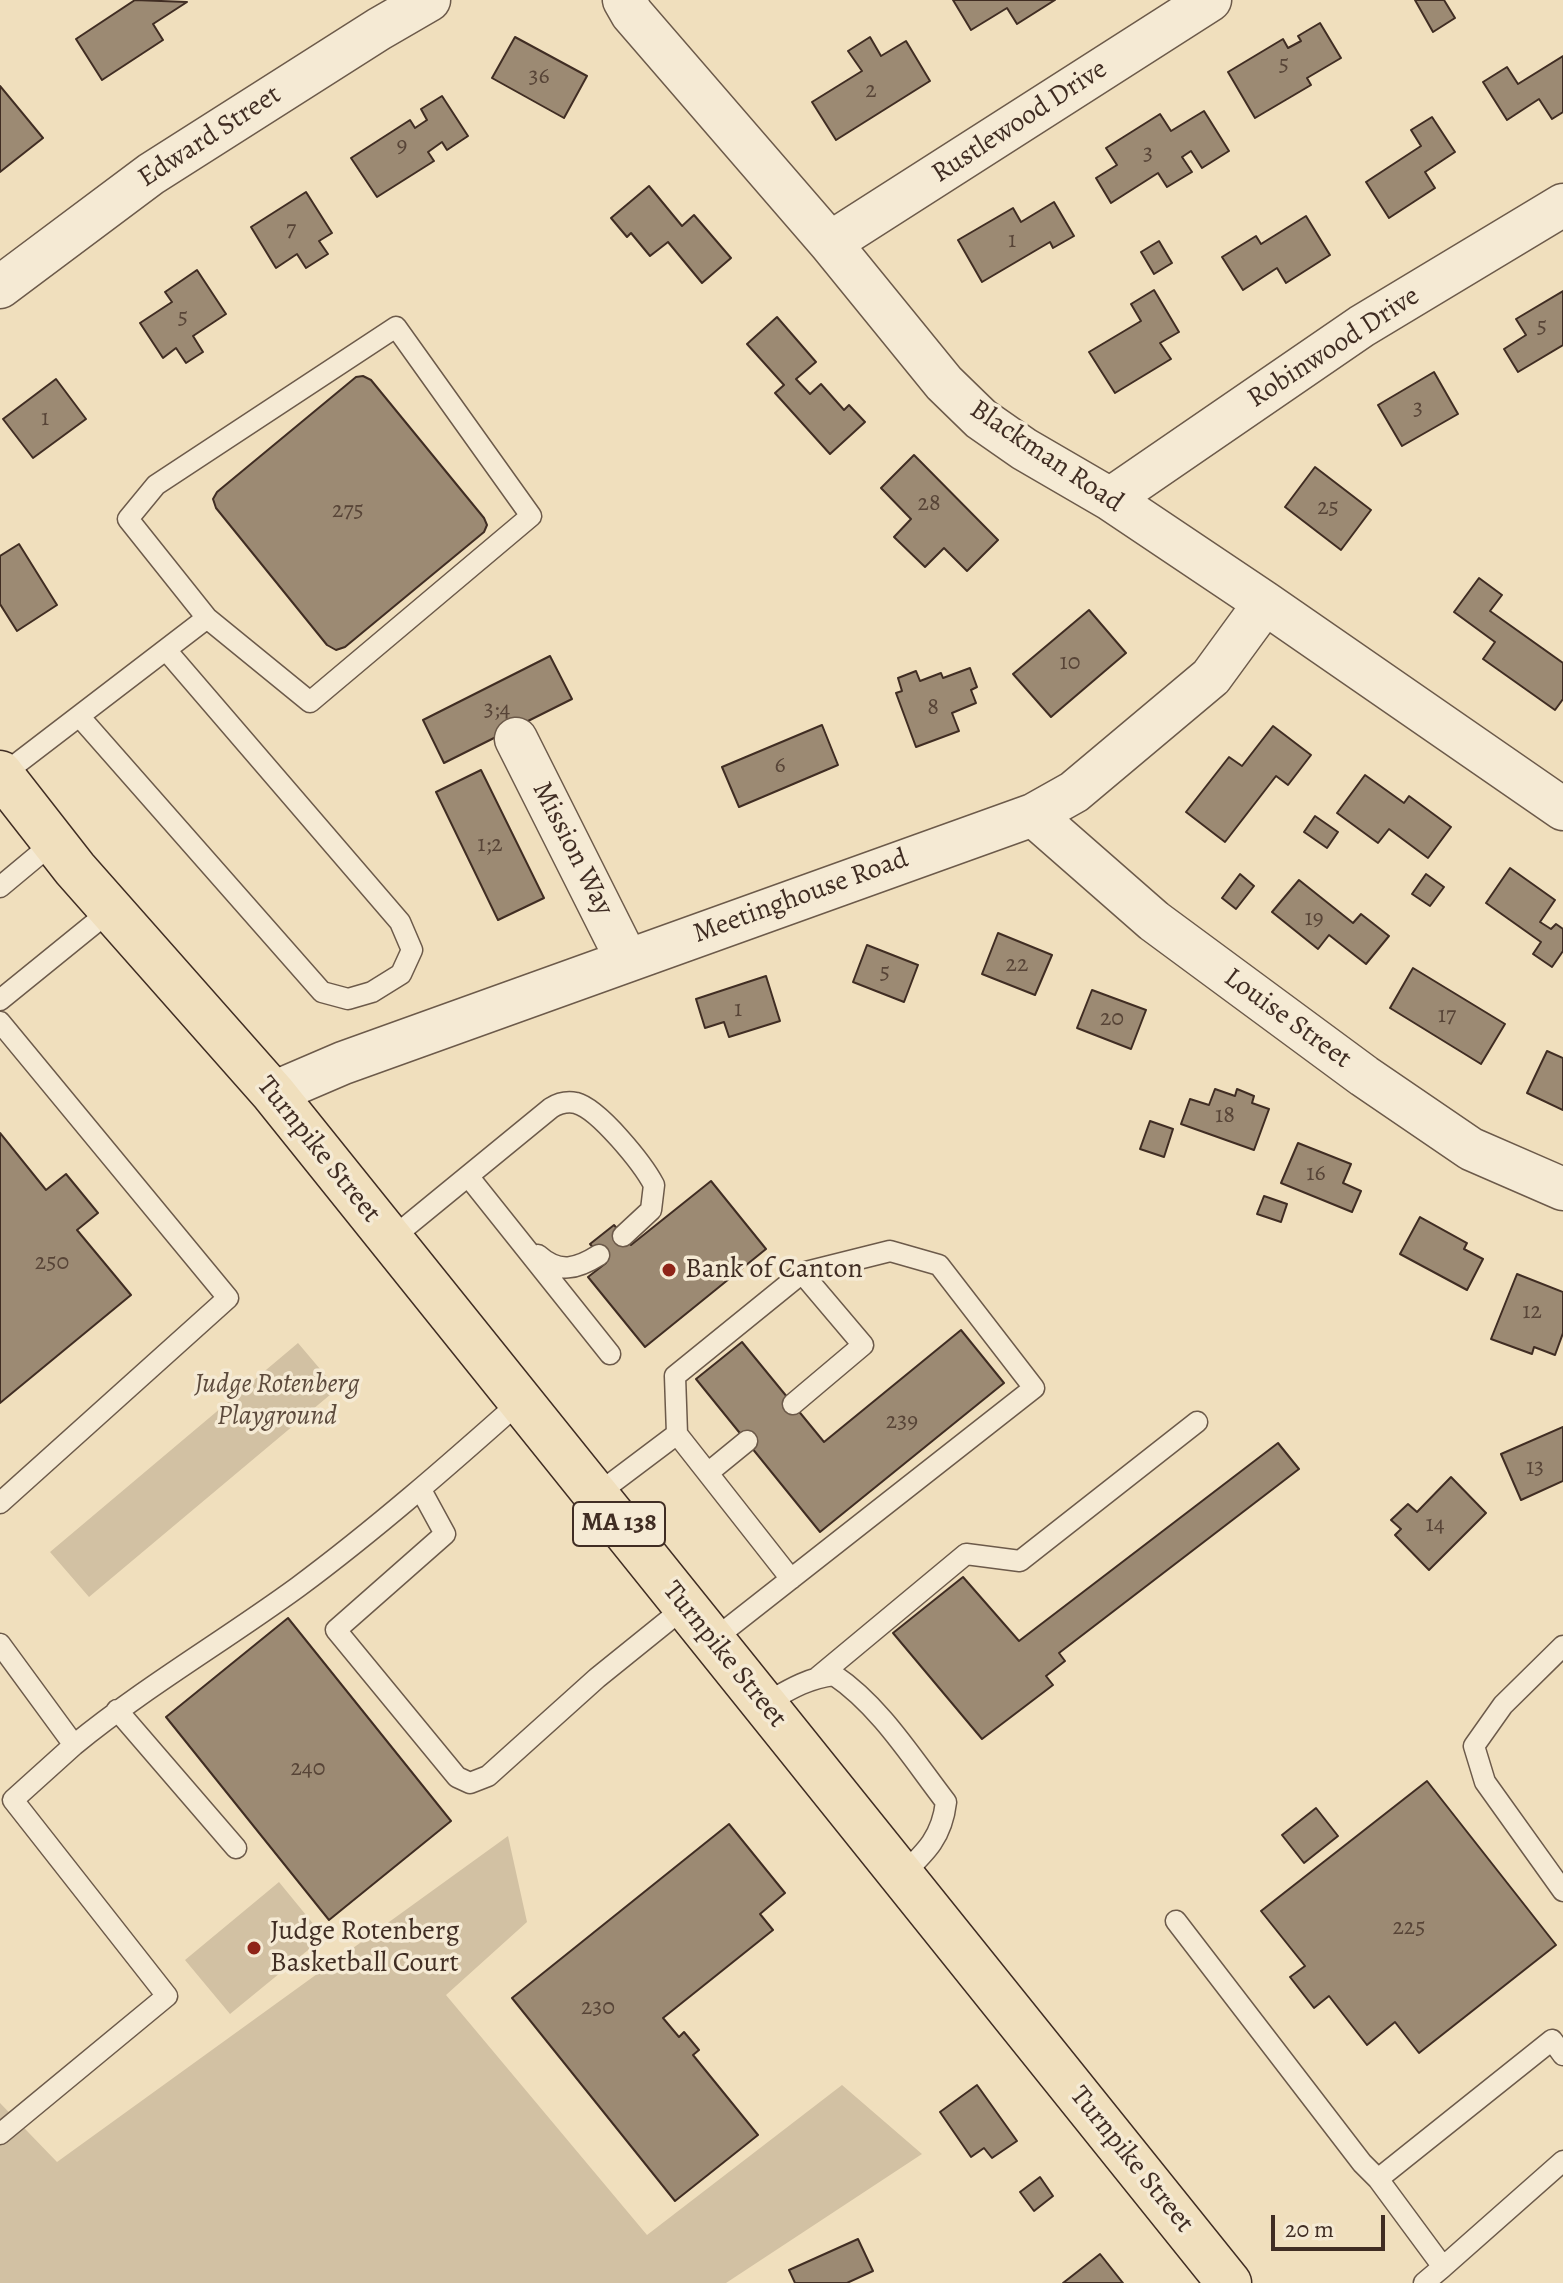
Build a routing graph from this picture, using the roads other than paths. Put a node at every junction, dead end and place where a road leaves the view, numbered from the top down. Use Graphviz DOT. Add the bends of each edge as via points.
graph roads {
  1 [pos="429,0"];
  2 [pos="624,0"];
  3 [pos="1210,0"];
  4 [pos="1563,205"];
  5 [pos="830,243"];
  6 [pos="0,287"];
  7 [pos="1110,499"];
  8 [pos="1265,603"];
  9 [pos="207,618"];
  10 [pos="166,650"];
  11 [pos="79,716"];
  12 [pos="516,739"];
  13 [pos="1,774"];
  14 [pos="1563,809"];
  15 [pos="1033,815"];
  16 [pos="54,842"];
  17 [pos="0,887"];
  18 [pos="111,910"];
  19 [pos="627,960"];
  20 [pos="0,1000"];
  21 [pos="0,1022"];
  22 [pos="273,1093"];
  23 [pos="468,1176"];
  24 [pos="1563,1189"];
  25 [pos="508,1226"];
  26 [pos="623,1236"];
  27 [pos="391,1239"];
  28 [pos="599,1255"];
  29 [pos="802,1273"];
  30 [pos="610,1354"];
  31 [pos="522,1400"];
  32 [pos="793,1404"];
  33 [pos="1197,1422"];
  34 [pos="677,1434"];
  35 [pos="747,1441"];
  36 [pos="709,1472"];
  37 [pos="421,1490"];
  38 [pos="596,1495"];
  39 [pos="0,1503"];
  40 [pos="791,1579"];
  41 [pos="685,1607"];
  42 [pos="713,1640"];
  43 [pos="0,1644"];
  44 [pos="1563,1646"];
  45 [pos="818,1677"];
  46 [pos="764,1704"];
  47 [pos="117,1710"];
  48 [pos="74,1745"];
  49 [pos="236,1848"];
  50 [pos="902,1875"];
  51 [pos="1563,1891"];
  52 [pos="1176,1921"];
  53 [pos="1559,2041"];
  54 [pos="0,2134"];
  55 [pos="1563,2161"];
  56 [pos="1378,2179"];
  57 [pos="1443,2267"];
  58 [pos="1229,2283"];
  59 [pos="1424,2283"];
  1 -- 6 [label="street, Edward Street" via="151,174"];
  2 -- 5 [label="street, Blackman Road"];
  3 -- 5 [label="street, Rustlewood Drive"];
  4 -- 7 [label="street, Robinwood Drive" via="1362,326"];
  5 -- 7 [label="street, Blackman Road" via="944,383 981,419"];
  7 -- 8 [label="street, Blackman Road"];
  8 -- 14 [label="street, Blackman Road"];
  8 -- 15 [label="street, Meetinghouse Road" via="1211,677 1074,792"];
  9 -- 9 [label="lane" via="128,519 156,485 396,327 531,516 310,702"];
  9 -- 10 [label="lane"];
  10 -- 11 [label="lane"];
  10 -- 11 [label="lane" via="400,922 412,950 401,974 348,999 322,992"];
  11 -- 13 [label="lane"];
  12 -- 19 [label="street, Mission Way"];
  13 -- 16 [label="main road, Turnpike Street / MA 138"];
  15 -- 19 [label="street, Meetinghouse Road"];
  15 -- 24 [label="street, Louise Street" via="1154,921 1364,1076 1471,1149"];
  16 -- 17 [label="lane"];
  16 -- 18 [label="main road, Turnpike Street / MA 138"];
  18 -- 20 [label="lane"];
  18 -- 22 [label="main road, Turnpike Street / MA 138"];
  19 -- 22 [label="street, Meetinghouse Road"];
  21 -- 39 [label="lane" via="228,1298"];
  22 -- 27 [label="main road, Turnpike Street / MA 138"];
  23 -- 25 [label="lane"];
  23 -- 26 [label="lane" via="551,1108 576,1103 592,1111 654,1185 651,1210"];
  23 -- 27 [label="lane"];
  25 -- 28 [label="lane" via="559,1268 577,1267"];
  25 -- 30 [label="lane"];
  27 -- 31 [label="main road, Turnpike Street / MA 138"];
  29 -- 32 [label="lane" via="863,1345"];
  29 -- 34 [label="lane" via="675,1376"];
  29 -- 40 [label="lane" via="890,1251 939,1265 1034,1388"];
  31 -- 37 [label="lane"];
  31 -- 38 [label="main road, Turnpike Street / MA 138"];
  33 -- 45 [label="lane" via="1020,1561 966,1554"];
  34 -- 36 [label="lane"];
  34 -- 38 [label="lane"];
  35 -- 36 [label="lane"];
  36 -- 40 [label="lane"];
  37 -- 41 [label="lane" via="445,1534 336,1630 457,1777 470,1783 488,1776"];
  37 -- 47 [label="lane" via="297,1588"];
  38 -- 41 [label="main road, Turnpike Street / MA 138"];
  40 -- 42 [label="lane"];
  41 -- 42 [label="main road, Turnpike Street / MA 138"];
  42 -- 46 [label="main road, Turnpike Street / MA 138"];
  43 -- 48 [label="lane"];
  44 -- 51 [label="lane" via="1503,1705 1474,1746 1485,1782"];
  45 -- 46 [label="lane"];
  45 -- 50 [label="lane" via="834,1675 850,1685 946,1802 943,1825"];
  46 -- 50 [label="main road, Turnpike Street / MA 138"];
  47 -- 48 [label="lane"];
  47 -- 49 [label="lane"];
  48 -- 54 [label="lane" via="13,1800 167,1996"];
  50 -- 58 [label="main road, Turnpike Street / MA 138"];
  52 -- 56 [label="lane"];
  53 -- 56 [label="lane"];
  55 -- 57 [label="lane"];
  56 -- 57 [label="lane"];
  57 -- 59 [label="lane"];
}
